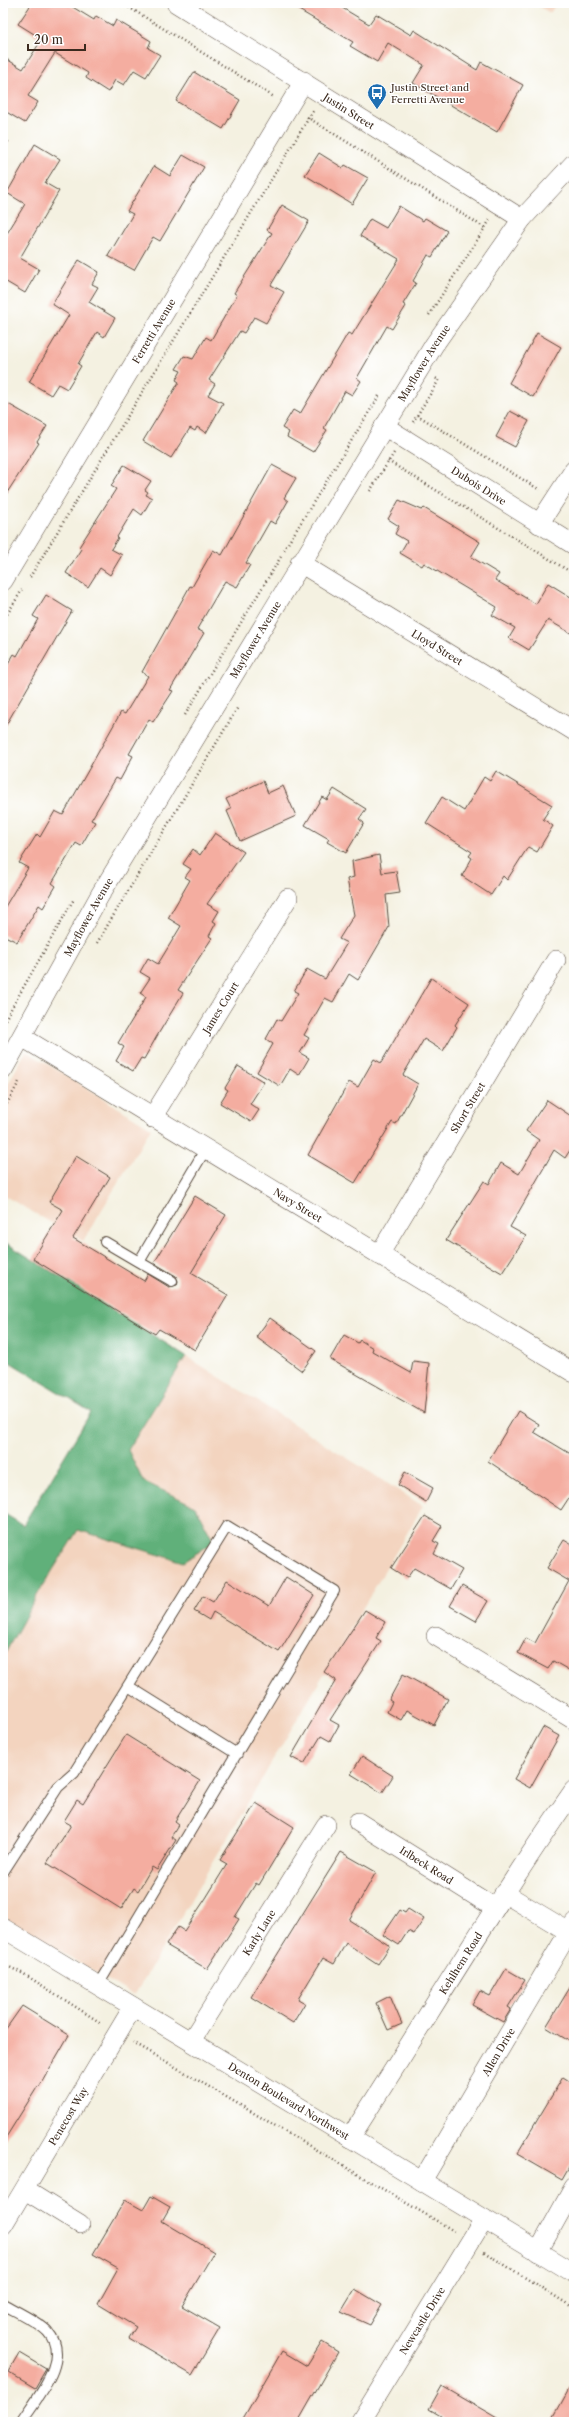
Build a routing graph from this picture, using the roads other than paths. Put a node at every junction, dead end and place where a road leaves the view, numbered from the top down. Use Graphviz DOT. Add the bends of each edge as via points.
graph roads {
  1 [pos="176,3"];
  2 [pos="304,81"];
  3 [pos="574,163"];
  4 [pos="522,219"];
  5 [pos="384,426"];
  6 [pos="574,470"];
  7 [pos="539,524"];
  8 [pos="574,545"];
  9 [pos="300,563"];
  10 [pos="3,581"];
  11 [pos="574,731"];
  12 [pos="288,898"];
  13 [pos="556,960"];
  14 [pos="22,1037"];
  15 [pos="3,1070"];
  16 [pos="152,1118"];
  17 [pos="205,1150"];
  18 [pos="105,1242"];
  19 [pos="379,1255"];
  20 [pos="139,1262"];
  21 [pos="172,1281"];
  22 [pos="574,1373"];
  23 [pos="436,1636"];
  24 [pos="128,1686"];
  25 [pos="574,1720"];
  26 [pos="237,1754"];
  27 [pos="574,1790"];
  28 [pos="358,1822"];
  29 [pos="326,1825"];
  30 [pos="3,1872"];
  31 [pos="499,1900"];
  32 [pos="572,1930"];
  33 [pos="4,1931"];
  34 [pos="98,1985"];
  35 [pos="133,2007"];
  36 [pos="191,2041"];
  37 [pos="350,2138"];
  38 [pos="422,2182"];
  39 [pos="574,2187"];
  40 [pos="25,2190"];
  41 [pos="484,2218"];
  42 [pos="80,2224"];
  43 [pos="3,2225"];
  44 [pos="538,2252"];
  45 [pos="574,2273"];
  46 [pos="3,2304"];
  47 [pos="21,2422"];
  48 [pos="360,2422"];
  1 -- 2 [label="street, Justin Street"];
  2 -- 4 [label="street, Justin Street"];
  2 -- 10 [label="street, Ferretti Avenue"];
  3 -- 4 [label="street, Mayflower Avenue"];
  4 -- 5 [label="street, Mayflower Avenue" via="420,368"];
  5 -- 7 [label="street, Dubois Drive"];
  5 -- 9 [label="street, Mayflower Avenue"];
  6 -- 7 [label="street"];
  7 -- 8 [label="street, Dubois Drive"];
  9 -- 11 [label="street, Lloyd Street"];
  9 -- 14 [label="street, Mayflower Avenue" via="100,895"];
  12 -- 16 [label="street, James Court"];
  13 -- 19 [label="street, Short Street"];
  14 -- 15 [label="street, Mayflower Avenue"];
  14 -- 16 [label="street, Navy Street"];
  16 -- 17 [label="street, Navy Street"];
  17 -- 19 [label="street, Navy Street"];
  17 -- 20 [label="lane"];
  18 -- 20 [label="lane"];
  19 -- 22 [label="street, Navy Street"];
  20 -- 21 [label="lane"];
  23 -- 25 [label="street"];
  24 -- 26 [label="lane"];
  24 -- 26 [label="lane" via="227,1526 334,1591"];
  24 -- 30 [label="lane" via="74,1773 58,1787"];
  26 -- 34 [label="lane"];
  27 -- 31 [label="street, Kehlhem Road"];
  28 -- 31 [label="street, Irlbeck Road"];
  29 -- 36 [label="street, Karly Lane"];
  31 -- 32 [label="street, Irlbeck Road"];
  31 -- 37 [label="street, Kehlhem Road"];
  32 -- 38 [label="street, Allen Drive"];
  33 -- 34 [label="street, Denton Boulevard Northwest"];
  34 -- 35 [label="street, Denton Boulevard Northwest"];
  35 -- 36 [label="street, Denton Boulevard Northwest"];
  35 -- 40 [label="street, Penecost Way"];
  36 -- 37 [label="street, Denton Boulevard Northwest"];
  37 -- 38 [label="street, Denton Boulevard Northwest"];
  38 -- 41 [label="street, Denton Boulevard Northwest"];
  39 -- 44 [label="street"];
  40 -- 42 [label="street"];
  40 -- 43 [label="street, Penecost Way"];
  41 -- 44 [label="street, Denton Boulevard Northwest"];
  41 -- 48 [label="street, Newcastle Drive"];
  44 -- 45 [label="street, Denton Boulevard Northwest"];
  46 -- 47 [label="lane" via="47,2331 56,2344 57,2360"];
}
